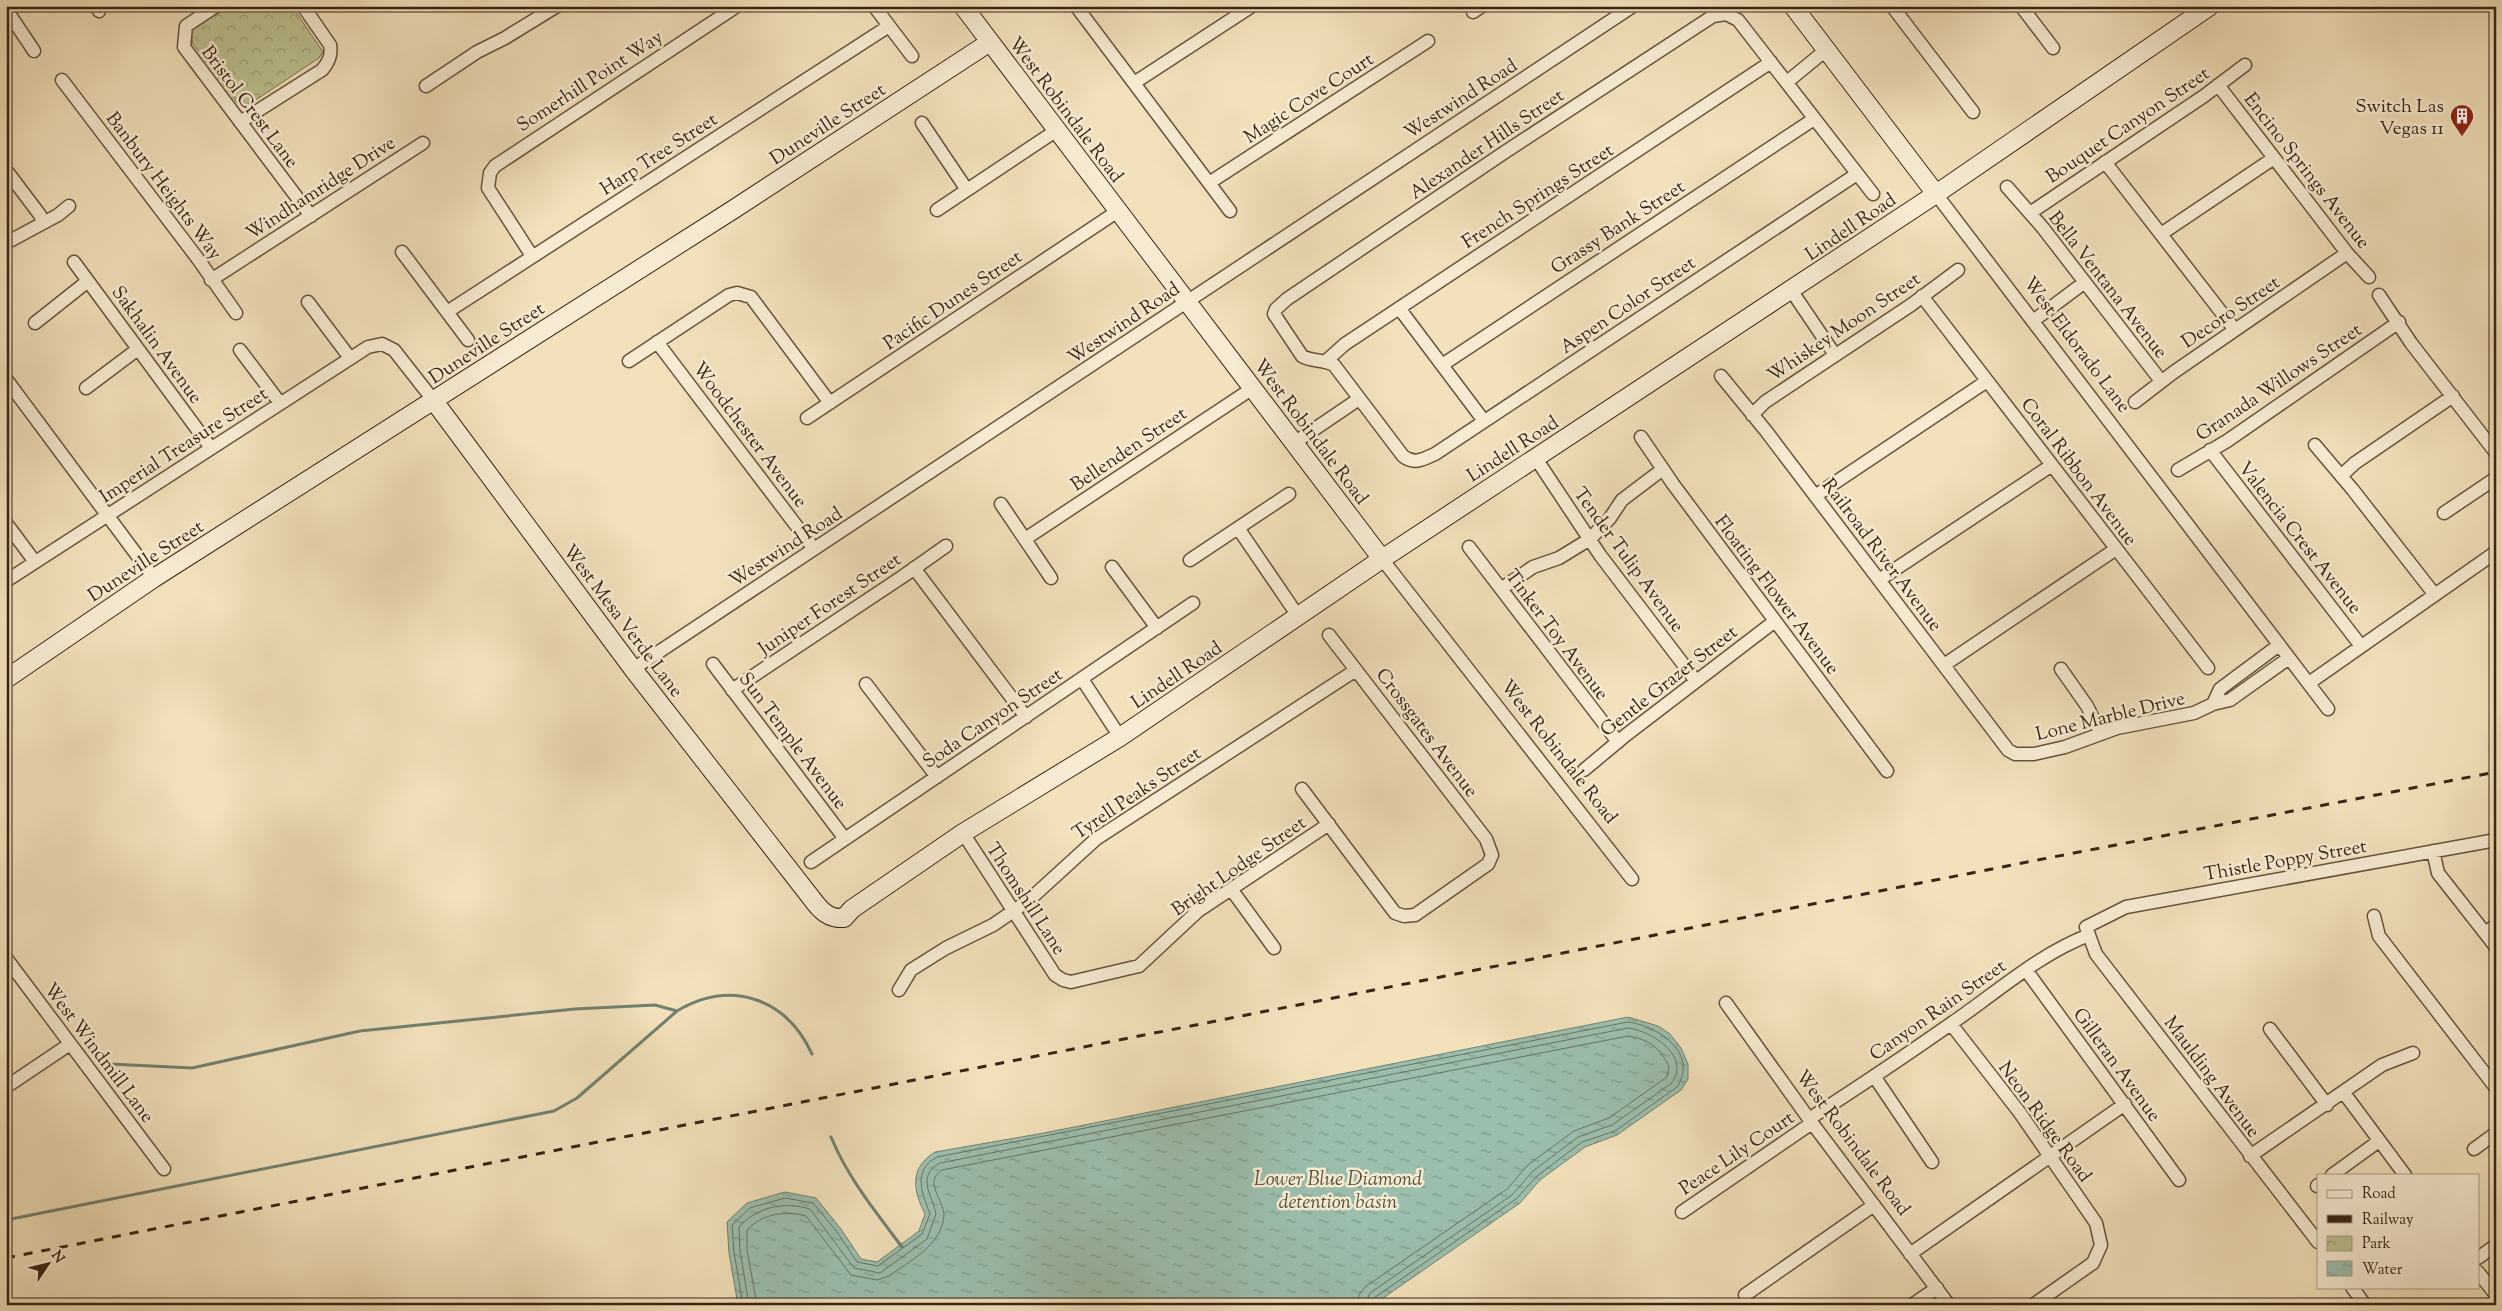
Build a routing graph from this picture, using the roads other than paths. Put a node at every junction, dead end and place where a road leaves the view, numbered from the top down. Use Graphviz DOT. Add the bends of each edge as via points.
graph roads {
  1 [pos="215,6"];
  2 [pos="303,6"];
  3 [pos="557,6"];
  4 [pos="737,6"];
  5 [pos="874,6"];
  6 [pos="963,6"];
  7 [pos="1076,6"];
  8 [pos="1252,6"];
  9 [pos="1633,6"];
  10 [pos="1793,6"];
  11 [pos="1892,6"];
  12 [pos="2021,6"];
  13 [pos="2210,6"];
  14 [pos="6,9"];
  15 [pos="889,26"];
  16 [pos="990,42"];
  17 [pos="1428,42"];
  18 [pos="2054,48"];
  19 [pos="1826,50"];
  20 [pos="34,51"];
  21 [pos="912,56"];
  22 [pos="1771,62"];
  23 [pos="2245,65"];
  24 [pos="62,80"];
  25 [pos="1786,82"];
  26 [pos="1134,83"];
  27 [pos="426,86"];
  28 [pos="2218,86"];
  29 [pos="1973,112"];
  30 [pos="1814,119"];
  31 [pos="240,122"];
  32 [pos="922,123"];
  33 [pos="1057,130"];
  34 [pos="424,143"];
  35 [pos="2274,158"];
  36 [pos="2106,162"];
  37 [pos="6,170"];
  38 [pos="1857,174"];
  39 [pos="1209,183"];
  40 [pos="2007,187"];
  41 [pos="967,190"];
  42 [pos="1873,194"];
  43 [pos="1936,194"];
  44 [pos="69,206"];
  45 [pos="937,210"];
  46 [pos="1118,211"];
  47 [pos="1230,211"];
  48 [pos="2030,213"];
  49 [pos="310,216"];
  50 [pos="43,223"];
  51 [pos="2161,234"];
  52 [pos="6,243"];
  53 [pos="402,252"];
  54 [pos="2347,253"];
  55 [pos="532,256"];
  56 [pos="74,262"];
  57 [pos="1958,270"];
  58 [pos="2369,278"];
  59 [pos="211,280"];
  60 [pos="88,281"];
  61 [pos="2085,282"];
  62 [pos="1791,290"];
  63 [pos="2379,295"];
  64 [pos="1922,296"];
  65 [pos="1187,301"];
  66 [pos="308,302"];
  67 [pos="1399,308"];
  68 [pos="447,312"];
  69 [pos="236,313"];
  70 [pos="2033,321"];
  71 [pos="2398,322"];
  72 [pos="35,323"];
  73 [pos="2235,330"];
  74 [pos="468,340"];
  75 [pos="657,342"];
  76 [pos="382,344"];
  77 [pos="138,349"];
  78 [pos="240,350"];
  79 [pos="1835,355"];
  80 [pos="350,358"];
  81 [pos="629,361"];
  82 [pos="1326,361"];
  83 [pos="1442,365"];
  84 [pos="1721,376"];
  85 [pos="6,379"];
  86 [pos="1987,380"];
  87 [pos="2161,382"];
  88 [pos="86,388"];
  89 [pos="1253,388"];
  90 [pos="2452,396"];
  91 [pos="1359,399"];
  92 [pos="434,401"];
  93 [pos="830,402"];
  94 [pos="2135,402"];
  95 [pos="280,403"];
  96 [pos="1752,416"];
  97 [pos="807,418"];
  98 [pos="1484,421"];
  99 [pos="1641,437"];
  100 [pos="1294,443"];
  101 [pos="2315,445"];
  102 [pos="211,448"];
  103 [pos="2210,450"];
  104 [pos="2496,453"];
  105 [pos="1535,457"];
  106 [pos="2052,465"];
  107 [pos="1663,469"];
  108 [pos="2178,470"];
  109 [pos="2341,476"];
  110 [pos="2496,478"];
  111 [pos="1289,494"];
  112 [pos="1815,496"];
  113 [pos="1001,504"];
  114 [pos="2444,513"];
  115 [pos="108,515"];
  116 [pos="6,523"];
  117 [pos="1238,528"];
  118 [pos="1025,539"];
  119 [pos="1590,539"];
  120 [pos="946,546"];
  121 [pos="1469,547"];
  122 [pos="814,549"];
  123 [pos="2116,549"];
  124 [pos="2496,552"];
  125 [pos="1382,559"];
  126 [pos="1190,560"];
  127 [pos="36,562"];
  128 [pos="1112,567"];
  129 [pos="914,568"];
  130 [pos="154,578"];
  131 [pos="1051,578"];
  132 [pos="1879,580"];
  133 [pos="6,581"];
  134 [pos="1501,589"];
  135 [pos="2435,595"];
  136 [pos="1193,604"];
  137 [pos="1298,616"];
  138 [pos="1775,621"];
  139 [pos="1157,628"];
  140 [pos="1330,635"];
  141 [pos="2279,645"];
  142 [pos="2361,646"];
  143 [pos="2289,658"];
  144 [pos="712,664"];
  145 [pos="1944,666"];
  146 [pos="2208,668"];
  147 [pos="633,669"];
  148 [pos="2060,669"];
  149 [pos="1356,670"];
  150 [pos="1082,678"];
  151 [pos="6,679"];
  152 [pos="1696,681"];
  153 [pos="2308,683"];
  154 [pos="866,684"];
  155 [pos="732,690"];
  156 [pos="2213,704"];
  157 [pos="2328,709"];
  158 [pos="1026,717"];
  159 [pos="2101,734"];
  160 [pos="1120,736"];
  161 [pos="1618,742"];
  162 [pos="2015,754"];
  163 [pos="1584,770"];
  164 [pos="1887,772"];
  165 [pos="937,777"];
  166 [pos="1302,789"];
  167 [pos="1329,824"];
  168 [pos="962,833"];
  169 [pos="845,839"];
  170 [pos="2496,840"];
  171 [pos="2433,851"];
  172 [pos="811,862"];
  173 [pos="1632,879"];
  174 [pos="1231,890"];
  175 [pos="1014,912"];
  176 [pos="2374,916"];
  177 [pos="835,919"];
  178 [pos="2496,925"];
  179 [pos="2088,931"];
  180 [pos="2485,933"];
  181 [pos="2496,947"];
  182 [pos="1274,948"];
  183 [pos="6,958"];
  184 [pos="2026,970"];
  185 [pos="1063,980"];
  186 [pos="899,990"];
  187 [pos="1726,1003"];
  188 [pos="1951,1024"];
  189 [pos="2270,1029"];
  190 [pos="70,1044"];
  191 [pos="2413,1052"];
  192 [pos="1874,1076"];
  193 [pos="6,1087"];
  194 [pos="2496,1088"];
  195 [pos="2344,1093"];
  196 [pos="2126,1104"];
  197 [pos="2327,1105"];
  198 [pos="1811,1121"];
  199 [pos="2496,1133"];
  200 [pos="2380,1141"];
  201 [pos="2474,1148"];
  202 [pos="2250,1156"];
  203 [pos="2049,1157"];
  204 [pos="1932,1162"];
  205 [pos="164,1169"];
  206 [pos="2333,1174"];
  207 [pos="2404,1174"];
  208 [pos="2179,1180"];
  209 [pos="1874,1205"];
  210 [pos="1682,1212"];
  211 [pos="2317,1241"];
  212 [pos="2496,1245"];
  213 [pos="1910,1254"];
  214 [pos="2480,1257"];
  215 [pos="2480,1275"];
  216 [pos="1937,1288"];
  217 [pos="2353,1288"];
  218 [pos="1745,1295"];
  219 [pos="2496,1295"];
  220 [pos="2034,1304"];
  221 [pos="1912,1305"];
  222 [pos="1949,1305"];
  223 [pos="2365,1305"];
  1 -- 31 [label="street, Bristol Crest Lane" via="186,26 183,41 189,54"];
  2 -- 31 [label="street" via="330,45 328,63"];
  3 -- 27 [label="street" via="476,52"];
  4 -- 55 [label="street, Somerhill Point Way" via="504,159 490,172 488,188 491,195"];
  5 -- 15 [label="street"];
  6 -- 16 [label="street, West Robindale Road"];
  7 -- 26 [label="street"];
  8 -- 26 [label="street"];
  9 -- 65 [label="street, Westwind Road"];
  10 -- 19 [label="street, West Eldorado Lane"];
  11 -- 29 [label="street"];
  12 -- 18 [label="street"];
  13 -- 43 [label="street, Lindell Road"];
  14 -- 20 [label="street"];
  15 -- 21 [label="street"];
  15 -- 55 [label="street, Harp Tree Street"];
  16 -- 33 [label="street, West Robindale Road"];
  16 -- 92 [label="street, Duneville Street"];
  17 -- 39 [label="street, Magic Cove Court"];
  19 -- 25 [label="street"];
  19 -- 43 [label="street, West Eldorado Lane"];
  22 -- 25 [label="street"];
  22 -- 67 [label="street, French Springs Street"];
  22 -- 82 [label="street, Alexander Hills Street" via="1738,20 1726,14 1713,16 1514,146 1276,309 1274,314 1302,356"];
  23 -- 28 [label="street, Bouquet Canyon Street"];
  24 -- 59 [label="street, Banbury Heights Way"];
  25 -- 30 [label="street"];
  26 -- 39 [label="street"];
  28 -- 35 [label="street, Encino Springs Avenue"];
  28 -- 36 [label="street, Bouquet Canyon Street"];
  30 -- 38 [label="street"];
  30 -- 83 [label="street, Grassy Bank Street"];
  31 -- 49 [label="street, Bristol Crest Lane"];
  32 -- 41 [label="street"];
  33 -- 41 [label="street"];
  33 -- 46 [label="street, West Robindale Road"];
  34 -- 49 [label="street, Windhamridge Drive"];
  35 -- 51 [label="street"];
  35 -- 54 [label="street, Encino Springs Avenue"];
  36 -- 48 [label="street, Bouquet Canyon Street"];
  36 -- 51 [label="street"];
  37 -- 50 [label="street"];
  38 -- 42 [label="street"];
  38 -- 98 [label="street, Aspen Color Street"];
  39 -- 47 [label="street"];
  40 -- 48 [label="street, Bella Ventana Avenue"];
  41 -- 45 [label="street"];
  43 -- 62 [label="street, Lindell Road"];
  43 -- 70 [label="street, West Eldorado Lane"];
  44 -- 50 [label="street"];
  46 -- 65 [label="street, West Robindale Road"];
  46 -- 93 [label="street, Pacific Dunes Street"];
  48 -- 61 [label="street, Bella Ventana Avenue"];
  49 -- 59 [label="street, Windhamridge Drive"];
  50 -- 52 [label="street"];
  51 -- 73 [label="street"];
  53 -- 68 [label="street"];
  54 -- 58 [label="street, Encino Springs Avenue"];
  54 -- 73 [label="street, Decoro Street"];
  55 -- 68 [label="street, Harp Tree Street"];
  56 -- 60 [label="street, Sakhalin Avenue"];
  57 -- 64 [label="street, Whiskey Moon Street"];
  59 -- 69 [label="street, Banbury Heights Way"];
  60 -- 72 [label="street"];
  60 -- 77 [label="street, Sakhalin Avenue"];
  61 -- 70 [label="street"];
  61 -- 87 [label="street, Bella Ventana Avenue"];
  62 -- 79 [label="street"];
  62 -- 105 [label="street, Lindell Road"];
  63 -- 71 [label="street"];
  64 -- 79 [label="street, Whiskey Moon Street"];
  64 -- 86 [label="street, Coral Ribbon Avenue"];
  65 -- 89 [label="street, West Robindale Road"];
  65 -- 122 [label="street, Westwind Road"];
  66 -- 80 [label="street"];
  67 -- 82 [label="street, French Springs Street" via="1345,344"];
  67 -- 83 [label="street"];
  68 -- 74 [label="street"];
  70 -- 141 [label="street, West Eldorado Lane"];
  71 -- 90 [label="street"];
  71 -- 103 [label="street, Granada Willows Street"];
  73 -- 87 [label="street, Decoro Street"];
  75 -- 81 [label="street"];
  75 -- 93 [label="street" via="729,294 751,297"];
  75 -- 122 [label="street, Woodchester Avenue"];
  76 -- 80 [label="street, Imperial Treasure Street" via="368,346"];
  76 -- 92 [label="street, West Mesa Verde Lane" via="394,350"];
  77 -- 88 [label="street"];
  77 -- 102 [label="street, Sakhalin Avenue"];
  78 -- 95 [label="street"];
  79 -- 96 [label="street, Whiskey Moon Street" via="1765,402"];
  80 -- 95 [label="street, Imperial Treasure Street"];
  82 -- 91 [label="street" via="1334,365"];
  83 -- 98 [label="street"];
  84 -- 96 [label="street, Railroad River Avenue"];
  85 -- 115 [label="street"];
  86 -- 106 [label="street, Coral Ribbon Avenue"];
  86 -- 112 [label="street"];
  87 -- 94 [label="street, Decoro Street"];
  89 -- 100 [label="street, West Robindale Road"];
  89 -- 118 [label="street, Bellenden Street"];
  90 -- 104 [label="street"];
  90 -- 109 [label="street"];
  91 -- 98 [label="street, Aspen Color Street" via="1408,460 1416,461 1435,454"];
  91 -- 100 [label="street"];
  92 -- 130 [label="street, Duneville Street"];
  92 -- 147 [label="street, West Mesa Verde Lane"];
  93 -- 97 [label="street, Pacific Dunes Street"];
  95 -- 102 [label="street, Imperial Treasure Street"];
  96 -- 112 [label="street, Railroad River Avenue"];
  99 -- 107 [label="street, Floating Flower Avenue"];
  100 -- 125 [label="street, West Robindale Road"];
  101 -- 109 [label="street"];
  102 -- 115 [label="street, Imperial Treasure Street"];
  103 -- 108 [label="street, Granada Willows Street"];
  103 -- 142 [label="street, Valencia Crest Avenue"];
  105 -- 119 [label="street, Tender Tulip Avenue"];
  105 -- 125 [label="street, Lindell Road"];
  106 -- 123 [label="street, Coral Ribbon Avenue"];
  106 -- 132 [label="street"];
  107 -- 119 [label="street" via="1622,500"];
  107 -- 138 [label="street, Floating Flower Avenue"];
  109 -- 135 [label="street"];
  110 -- 114 [label="street"];
  111 -- 117 [label="street"];
  112 -- 132 [label="street, Railroad River Avenue"];
  113 -- 118 [label="street"];
  115 -- 127 [label="street, Imperial Treasure Street"];
  115 -- 130 [label="street"];
  116 -- 127 [label="street"];
  117 -- 126 [label="street"];
  117 -- 137 [label="street"];
  118 -- 131 [label="street"];
  119 -- 134 [label="street" via="1559,558 1533,567"];
  119 -- 152 [label="street, Tender Tulip Avenue"];
  120 -- 129 [label="street, Juniper Forest Street"];
  121 -- 134 [label="street, Tinker Toy Avenue"];
  122 -- 147 [label="street, Westwind Road"];
  123 -- 145 [label="street"];
  123 -- 146 [label="street, Coral Ribbon Avenue"];
  124 -- 135 [label="street"];
  125 -- 137 [label="street, Lindell Road"];
  125 -- 173 [label="street, West Robindale Road"];
  127 -- 133 [label="street, Imperial Treasure Street"];
  128 -- 139 [label="street"];
  129 -- 155 [label="street, Juniper Forest Street"];
  129 -- 158 [label="street"];
  130 -- 151 [label="street, Duneville Street"];
  132 -- 145 [label="street, Railroad River Avenue"];
  134 -- 161 [label="street, Tinker Toy Avenue"];
  135 -- 142 [label="street"];
  136 -- 139 [label="street, Soda Canyon Street"];
  137 -- 160 [label="street, Lindell Road"];
  138 -- 152 [label="street, Gentle Grazer Street"];
  138 -- 164 [label="street, Floating Flower Avenue"];
  139 -- 150 [label="street, Soda Canyon Street"];
  140 -- 149 [label="street, Crossgates Avenue"];
  141 -- 143 [label="street, West Eldorado Lane"];
  141 -- 156 [label="street, Lone Marble Drive" via="2220,690"];
  142 -- 153 [label="street"];
  143 -- 153 [label="street, West Eldorado Lane"];
  143 -- 156 [label="street, Lone Marble Drive" via="2230,700"];
  144 -- 155 [label="street, Sun Temple Avenue"];
  145 -- 162 [label="street, Railroad River Avenue" via="2008,750"];
  147 -- 177 [label="street, West Mesa Verde Lane" via="816,904"];
  148 -- 159 [label="street" via="2087,706"];
  149 -- 167 [label="street, Crossgates Avenue" via="1486,839 1492,855 1488,864 1415,915 1404,916 1395,913"];
  149 -- 175 [label="street, Tyrell Peaks Street" via="1096,839"];
  150 -- 158 [label="street, Soda Canyon Street"];
  150 -- 160 [label="street"];
  152 -- 161 [label="street, Gentle Grazer Street"];
  153 -- 157 [label="street, West Eldorado Lane"];
  154 -- 165 [label="street"];
  155 -- 169 [label="street, Sun Temple Avenue"];
  156 -- 159 [label="street, Lone Marble Drive" via="2194,713"];
  158 -- 165 [label="street, Soda Canyon Street"];
  159 -- 162 [label="street, Lone Marble Drive" via="2065,748"];
  160 -- 168 [label="street, Lindell Road"];
  161 -- 163 [label="street, Gentle Grazer Street"];
  165 -- 169 [label="street, Soda Canyon Street"];
  166 -- 167 [label="street"];
  167 -- 174 [label="street, Bright Lodge Street"];
  168 -- 175 [label="street, Thomshill Lane"];
  168 -- 177 [label="street, Lindell Road" via="852,908 844,918"];
  169 -- 172 [label="street, Soda Canyon Street"];
  170 -- 171 [label="street, Thistle Poppy Street"];
  171 -- 179 [label="street, Thistle Poppy Street" via="2126,907"];
  171 -- 180 [label="street" via="2438,872"];
  174 -- 182 [label="street"];
  174 -- 185 [label="street, Bright Lodge Street" via="1185,922 1139,966 1071,982"];
  175 -- 185 [label="street, Thomshill Lane" via="1055,975"];
  175 -- 186 [label="street, Tyrell Peaks Street" via="928,958 911,970"];
  176 -- 194 [label="street" via="2379,936"];
  178 -- 180 [label="street"];
  179 -- 184 [label="street, Canyon Rain Street"];
  179 -- 202 [label="street, Maulding Avenue" via="2096,954"];
  180 -- 181 [label="street"];
  183 -- 190 [label="street, West Windmill Lane"];
  184 -- 188 [label="street, Canyon Rain Street"];
  184 -- 196 [label="street, Gilleran Avenue"];
  187 -- 198 [label="street, West Robindale Road"];
  188 -- 192 [label="street, Canyon Rain Street"];
  188 -- 203 [label="street, Neon Ridge Road" via="2020,1113"];
  189 -- 197 [label="street"];
  190 -- 193 [label="street"];
  190 -- 205 [label="street, West Windmill Lane"];
  191 -- 195 [label="street" via="2382,1065"];
  192 -- 198 [label="street, Canyon Rain Street"];
  192 -- 204 [label="street"];
  195 -- 197 [label="street"];
  195 -- 200 [label="street"];
  196 -- 203 [label="street"];
  196 -- 208 [label="street, Gilleran Avenue"];
  197 -- 202 [label="street"];
  198 -- 209 [label="street, West Robindale Road"];
  198 -- 210 [label="street, Peace Lily Court"];
  199 -- 201 [label="street"];
  200 -- 206 [label="street"];
  200 -- 207 [label="street"];
  202 -- 211 [label="street, Maulding Avenue"];
  203 -- 213 [label="street"];
  203 -- 220 [label="street, Neon Ridge Road" via="2096,1224 2101,1245 2093,1263"];
  209 -- 213 [label="street, West Robindale Road"];
  209 -- 218 [label="street"];
  212 -- 214 [label="street"];
  213 -- 216 [label="street, West Robindale Road"];
  215 -- 219 [label="street"];
  216 -- 221 [label="street"];
  216 -- 222 [label="street, West Robindale Road"];
  217 -- 223 [label="street"];
}
